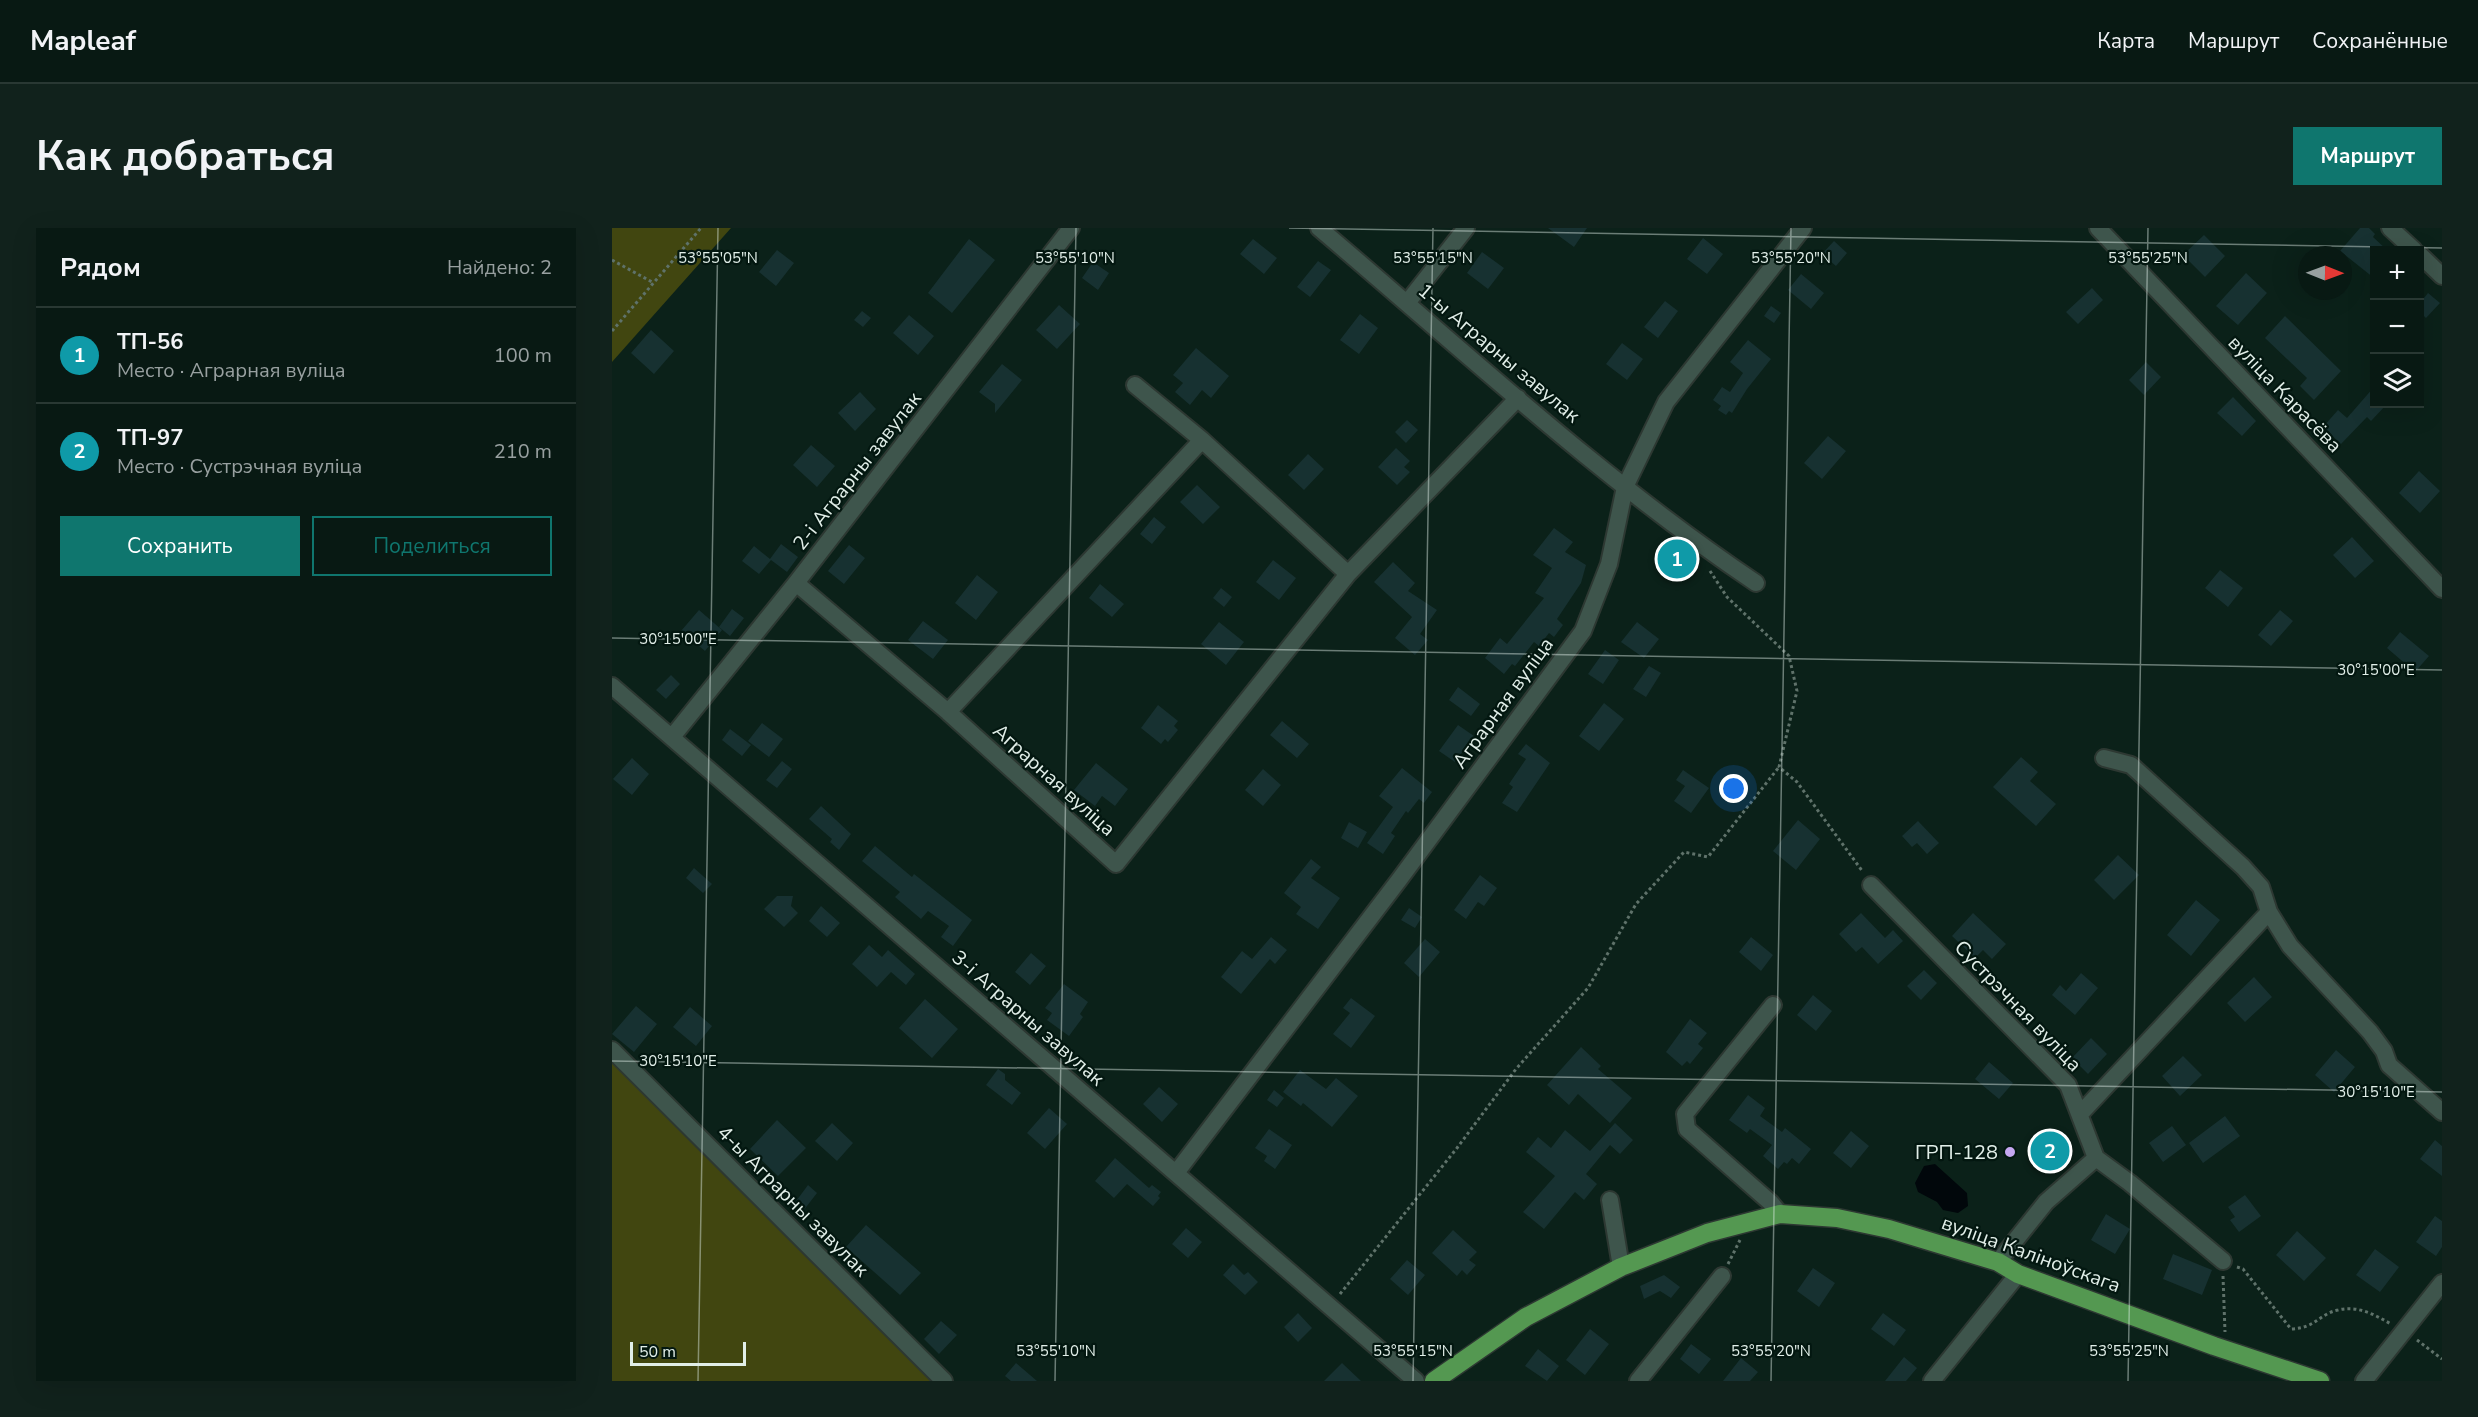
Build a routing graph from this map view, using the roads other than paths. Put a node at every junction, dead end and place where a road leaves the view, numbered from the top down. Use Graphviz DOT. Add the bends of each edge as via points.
graph roads {
  1 [pos="1071,228"];
  2 [pos="1319,228"];
  3 [pos="1466,228"];
  4 [pos="1803,228"];
  5 [pos="2098,228"];
  6 [pos="2390,228"];
  7 [pos="2410,246"];
  8 [pos="2424,259"];
  9 [pos="2442,276"];
  10 [pos="1407,303"];
  11 [pos="1135,385"];
  12 [pos="1518,398"];
  13 [pos="1202,440"];
  14 [pos="1625,487"];
  15 [pos="1348,574"];
  16 [pos="796,583"];
  17 [pos="1756,583"];
  18 [pos="2442,589"];
  19 [pos="612,687"];
  20 [pos="948,712"];
  21 [pos="672,737"];
  22 [pos="2104,758"];
  23 [pos="1871,885"];
  24 [pos="2269,912"];
  25 [pos="1773,1005"];
  26 [pos="612,1050"];
  27 [pos="2442,1112"];
  28 [pos="2081,1113"];
  29 [pos="2096,1158"];
  30 [pos="1176,1173"];
  31 [pos="1610,1200"];
  32 [pos="1780,1214"];
  33 [pos="2223,1261"];
  34 [pos="1998,1262"];
  35 [pos="1622,1267"];
  36 [pos="2018,1274"];
  37 [pos="1722,1276"];
  38 [pos="2442,1283"];
  39 [pos="944,1381"];
  40 [pos="1416,1381"];
  41 [pos="1434,1381"];
  42 [pos="1638,1381"];
  43 [pos="1932,1381"];
  44 [pos="2320,1381"];
  45 [pos="2364,1381"];
  1 -- 16 [label="street, 2-і Аграрны завулак"];
  2 -- 10 [label="street, 1-ы Аграрны завулак"];
  3 -- 10 [label="street"];
  4 -- 14 [label="street, Аграрная вуліца" via="1666,402"];
  5 -- 18 [label="street, вуліца Карасёва"];
  6 -- 7 [label="street"];
  8 -- 9 [label="street"];
  10 -- 12 [label="street, 1-ы Аграрны завулак"];
  11 -- 13 [label="street"];
  12 -- 14 [label="street, 1-ы Аграрны завулак"];
  12 -- 15 [label="street, Аграрная вуліца"];
  13 -- 15 [label="street"];
  13 -- 20 [label="street"];
  14 -- 17 [label="street, 1-ы Аграрны завулак" via="1688,537"];
  14 -- 30 [label="street, Аграрная вуліца" via="1609,564 1583,631"];
  15 -- 20 [label="street, Аграрная вуліца" via="1116,864"];
  16 -- 20 [label="street, Аграрная вуліца"];
  16 -- 21 [label="street, 2-і Аграрны завулак"];
  19 -- 21 [label="street, 3-і Аграрны завулак"];
  21 -- 30 [label="street, 3-і Аграрны завулак"];
  22 -- 24 [label="street" via="2131,765 2243,867 2262,887"];
  23 -- 28 [label="street, Сустрэчная вуліца" via="2068,1085"];
  24 -- 27 [label="street" via="2290,946 2370,1032 2389,1065"];
  24 -- 28 [label="street"];
  25 -- 32 [label="street" via="1685,1114 1687,1129"];
  26 -- 39 [label="street, 4-ы Аграрны завулак"];
  28 -- 29 [label="street, Сустрэчная вуліца"];
  29 -- 33 [label="street"];
  29 -- 34 [label="street" via="2046,1202"];
  30 -- 40 [label="street, 3-і Аграрны завулак"];
  31 -- 35 [label="street"];
  32 -- 34 [label="main road, вуліца Каліноўскага" via="1837,1218 1889,1229"];
  32 -- 35 [label="main road, вуліца Каліноўскага" via="1707,1233"];
  34 -- 36 [label="main road, вуліца Каліноўскага"];
  35 -- 41 [label="main road, вуліца Каліноўскага" via="1526,1317"];
  36 -- 43 [label="street"];
  36 -- 44 [label="main road, вуліца Каліноўскага"];
  37 -- 42 [label="street"];
  38 -- 45 [label="street"];
}
